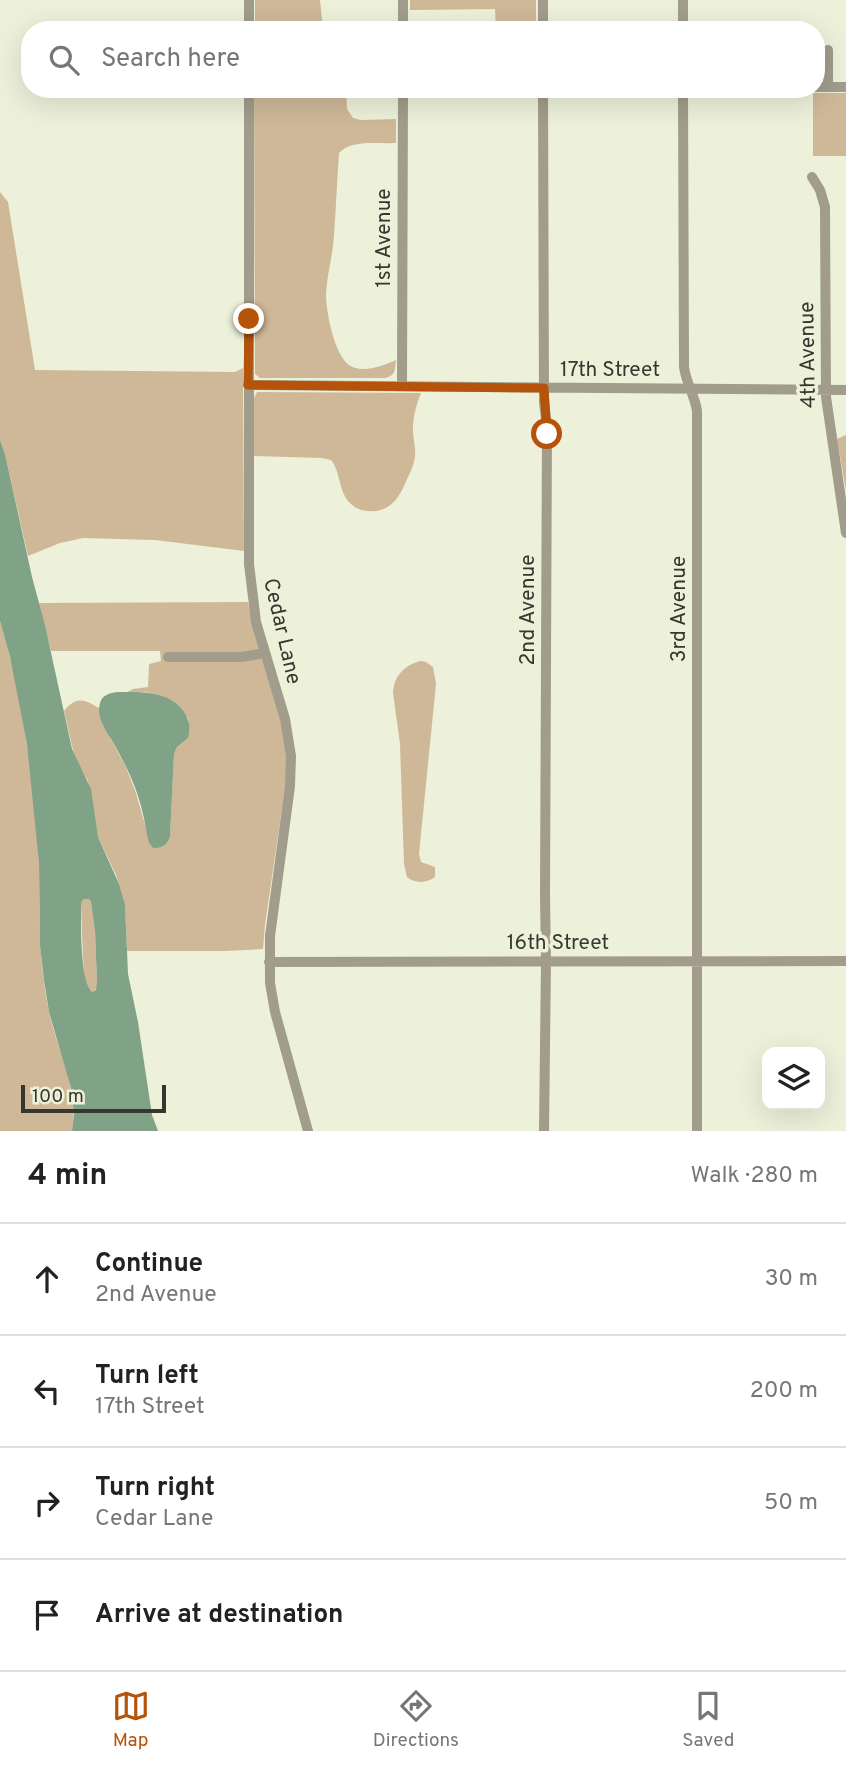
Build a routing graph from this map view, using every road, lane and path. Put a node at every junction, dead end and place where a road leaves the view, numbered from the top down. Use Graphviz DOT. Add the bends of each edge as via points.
graph roads {
  1 [pos="249,0"];
  2 [pos="403,0"];
  3 [pos="543,0"];
  4 [pos="683,0"];
  5 [pos="249,21"];
  6 [pos="403,21"];
  7 [pos="543,21"];
  8 [pos="683,21"];
  9 [pos="828,50"];
  10 [pos="825,68"];
  11 [pos="825,86"];
  12 [pos="846,86"];
  13 [pos="249,98"];
  14 [pos="403,98"];
  15 [pos="543,98"];
  16 [pos="683,98"];
  17 [pos="812,177"];
  18 [pos="248,385"];
  19 [pos="402,386"];
  20 [pos="544,388"];
  21 [pos="690,389"];
  22 [pos="826,390"];
  23 [pos="846,390"];
  24 [pos="846,533"];
  25 [pos="265,653"];
  26 [pos="168,657"];
  27 [pos="546,961"];
  28 [pos="697,961"];
  29 [pos="846,961"];
  30 [pos="269,962"];
  31 [pos="308,1131"];
  32 [pos="544,1131"];
  33 [pos="696,1131"];
  1 -- 5 [label="street"];
  2 -- 6 [label="street"];
  3 -- 7 [label="street"];
  4 -- 8 [label="street"];
  9 -- 10 [label="street"];
  11 -- 12 [label="street"];
  13 -- 18 [label="street, Cedar Lane"];
  14 -- 19 [label="street, 1st Avenue"];
  15 -- 20 [label="street, 2nd Avenue"];
  16 -- 21 [label="street, 3rd Avenue" via="684,345"];
  17 -- 22 [label="street, 4th Avenue" via="825,207"];
  18 -- 19 [label="street, 17th Street"];
  18 -- 25 [label="street, Cedar Lane" via="249,564"];
  19 -- 20 [label="street, 17th Street"];
  20 -- 21 [label="street, 17th Street"];
  20 -- 27 [label="street, 2nd Avenue"];
  21 -- 22 [label="street, 17th Street"];
  21 -- 28 [label="street, 3rd Avenue" via="697,411"];
  22 -- 23 [label="street, 17th Street"];
  22 -- 24 [label="street, 4th Avenue"];
  25 -- 26 [label="street"];
  25 -- 30 [label="street, Cedar Lane" via="285,719 291,762"];
  27 -- 28 [label="street, 16th Street"];
  27 -- 30 [label="street, 16th Street"];
  27 -- 32 [label="street, 2nd Avenue"];
  28 -- 29 [label="street, 16th Street"];
  28 -- 33 [label="street, 3rd Avenue"];
  30 -- 31 [label="street, Cedar Lane" via="275,1012"];
}
